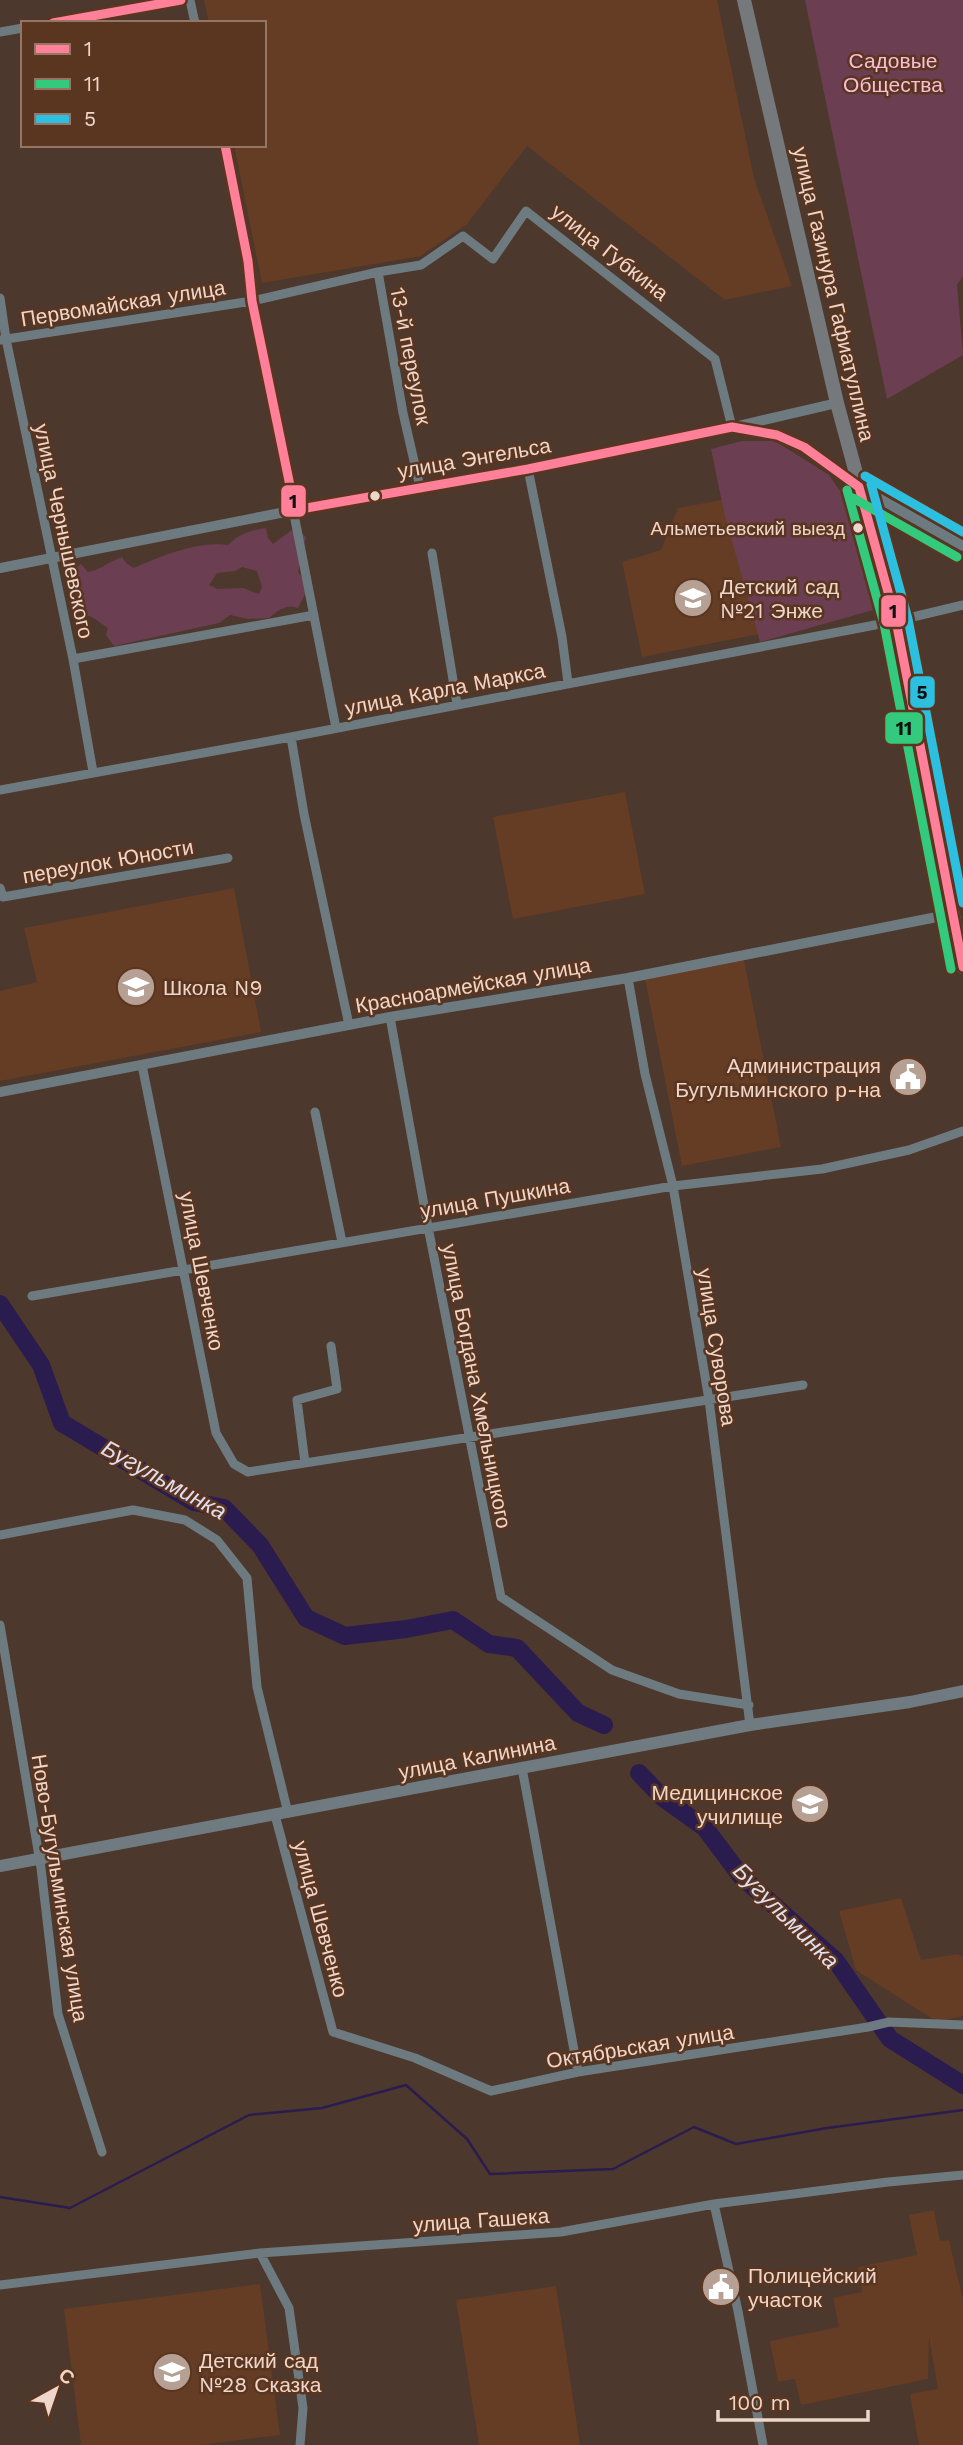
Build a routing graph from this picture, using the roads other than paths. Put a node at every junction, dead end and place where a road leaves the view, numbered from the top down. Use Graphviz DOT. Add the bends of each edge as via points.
graph roads {
  1 [pos="181,0"];
  2 [pos="190,0"];
  3 [pos="744,0"];
  4 [pos="63,21"];
  5 [pos="195,21"];
  6 [pos="21,28"];
  7 [pos="0,32"];
  8 [pos="225,147"];
  9 [pos="378,272"];
  10 [pos="0,298"];
  11 [pos="252,301"];
  12 [pos="3,340"];
  13 [pos="837,403"];
  14 [pos="732,427"];
  15 [pos="528,469"];
  16 [pos="420,487"];
  17 [pos="859,487"];
  18 [pos="295,510"];
  19 [pos="963,545"];
  20 [pos="432,553"];
  21 [pos="52,557"];
  22 [pos="0,568"];
  23 [pos="963,605"];
  24 [pos="314,615"];
  25 [pos="896,621"];
  26 [pos="73,659"];
  27 [pos="568,683"];
  28 [pos="457,704"];
  29 [pos="336,728"];
  30 [pos="291,737"];
  31 [pos="93,772"];
  32 [pos="0,790"];
  33 [pos="228,858"];
  34 [pos="0,888"];
  35 [pos="958,913"];
  36 [pos="963,967"];
  37 [pos="628,978"];
  38 [pos="390,1017"];
  39 [pos="349,1025"];
  40 [pos="142,1065"];
  41 [pos="0,1092"];
  42 [pos="315,1112"];
  43 [pos="963,1131"];
  44 [pos="673,1186"];
  45 [pos="428,1227"];
  46 [pos="342,1242"];
  47 [pos="185,1269"];
  48 [pos="32,1296"];
  49 [pos="331,1346"];
  50 [pos="803,1385"];
  51 [pos="709,1399"];
  52 [pos="469,1437"];
  53 [pos="305,1463"];
  54 [pos="0,1535"];
  55 [pos="0,1625"];
  56 [pos="963,1691"];
  57 [pos="749,1705"];
  58 [pos="750,1725"];
  59 [pos="522,1768"];
  60 [pos="281,1814"];
  61 [pos="40,1858"];
  62 [pos="0,1866"];
  63 [pos="963,2025"];
  64 [pos="333,2032"];
  65 [pos="578,2072"];
  66 [pos="102,2152"];
  67 [pos="963,2175"];
  68 [pos="714,2204"];
  69 [pos="260,2253"];
  70 [pos="0,2285"];
  71 [pos="300,2445"];
  72 [pos="763,2445"];
  1 -- 4 [label="street"];
  2 -- 5 [label="street"];
  3 -- 13 [label="main road, улица Газинура Гафиатуллина"];
  6 -- 7 [label="street"];
  8 -- 11 [label="street"];
  9 -- 11 [label="street, улица Губкина"];
  9 -- 14 [label="street, улица Губкина" via="421,265 463,236 493,259 526,211 715,359"];
  9 -- 16 [label="street, 13-й переулок"];
  10 -- 12 [label="street, улица Чернышевского"];
  11 -- 12 [label="street, Первомайская улица"];
  11 -- 18 [label="street"];
  12 -- 21 [label="street, улица Чернышевского"];
  13 -- 14 [label="street"];
  13 -- 17 [label="main road, улица Газинура Гафиатуллина"];
  14 -- 15 [label="street, улица Энгельса"];
  14 -- 17 [label="street, улица Энгельса" via="777,435 804,447"];
  15 -- 16 [label="street, улица Энгельса"];
  15 -- 27 [label="street"];
  16 -- 18 [label="street, улица Энгельса"];
  17 -- 19 [label="street, улица Энгельса"];
  17 -- 25 [label="main road, улица Газинура Гафиатуллина"];
  18 -- 21 [label="street, улица Энгельса"];
  18 -- 24 [label="street"];
  20 -- 28 [label="street"];
  21 -- 22 [label="street, улица Энгельса"];
  21 -- 26 [label="street, улица Чернышевского"];
  23 -- 25 [label="street"];
  24 -- 26 [label="street"];
  24 -- 29 [label="street"];
  25 -- 27 [label="street, улица Карла Маркса"];
  25 -- 35 [label="main road, улица Газинура Гафиатуллина"];
  26 -- 31 [label="street, улица Чернышевского"];
  27 -- 28 [label="street, улица Карла Маркса"];
  28 -- 29 [label="street, улица Карла Маркса"];
  29 -- 30 [label="street, улица Карла Маркса"];
  30 -- 31 [label="street, улица Карла Маркса"];
  30 -- 39 [label="street"];
  31 -- 32 [label="street, улица Карла Маркса"];
  33 -- 34 [label="street, переулок Юности" via="3,897"];
  35 -- 36 [label="main road, улица Газинура Гафиатуллина"];
  35 -- 37 [label="street, Красноармейская улица"];
  37 -- 38 [label="street, Красноармейская улица"];
  37 -- 44 [label="street, улица Суворова" via="645,1074"];
  38 -- 39 [label="street, Красноармейская улица"];
  38 -- 45 [label="street, улица Богдана Хмельницкого"];
  39 -- 40 [label="street, Красноармейская улица"];
  40 -- 41 [label="street, Красноармейская улица"];
  40 -- 47 [label="street, улица Шевченко"];
  42 -- 46 [label="street"];
  43 -- 44 [label="street, улица Пушкина" via="909,1150 822,1169"];
  44 -- 45 [label="street, улица Пушкина"];
  44 -- 51 [label="street, улица Суворова"];
  45 -- 46 [label="street, улица Пушкина"];
  45 -- 52 [label="street, улица Богдана Хмельницкого"];
  46 -- 47 [label="street, улица Пушкина"];
  47 -- 48 [label="street, улица Пушкина"];
  47 -- 53 [label="street, улица Шевченко" via="216,1433 234,1464 248,1472"];
  49 -- 53 [label="street" via="337,1389 297,1400"];
  50 -- 51 [label="street"];
  51 -- 52 [label="street"];
  51 -- 57 [label="street, улица Суворова"];
  52 -- 53 [label="street"];
  52 -- 57 [label="street, улица Богдана Хмельницкого" via="501,1597 612,1670 679,1694"];
  54 -- 60 [label="street, улица Шевченко" via="133,1510 186,1520 217,1540 247,1578 257,1687"];
  55 -- 61 [label="street, Ново-Бугульминская улица"];
  56 -- 58 [label="main road, улица Калинина"];
  57 -- 58 [label="street, улица Суворова"];
  58 -- 59 [label="main road, улица Калинина"];
  59 -- 60 [label="main road, улица Калинина"];
  59 -- 65 [label="street"];
  60 -- 61 [label="main road, улица Калинина"];
  60 -- 64 [label="street, улица Шевченко"];
  61 -- 62 [label="main road, улица Калинина"];
  61 -- 66 [label="street, Ново-Бугульминская улица" via="58,2014"];
  63 -- 65 [label="street, Октябрьская улица" via="889,2022"];
  64 -- 65 [label="street, Октябрьская улица" via="415,2058 491,2091"];
  67 -- 68 [label="street, улица Гашека"];
  68 -- 69 [label="street, улица Гашека" via="561,2232"];
  68 -- 72 [label="street"];
  69 -- 70 [label="street, улица Гашека"];
  69 -- 71 [label="street" via="289,2308 303,2408"];
}
